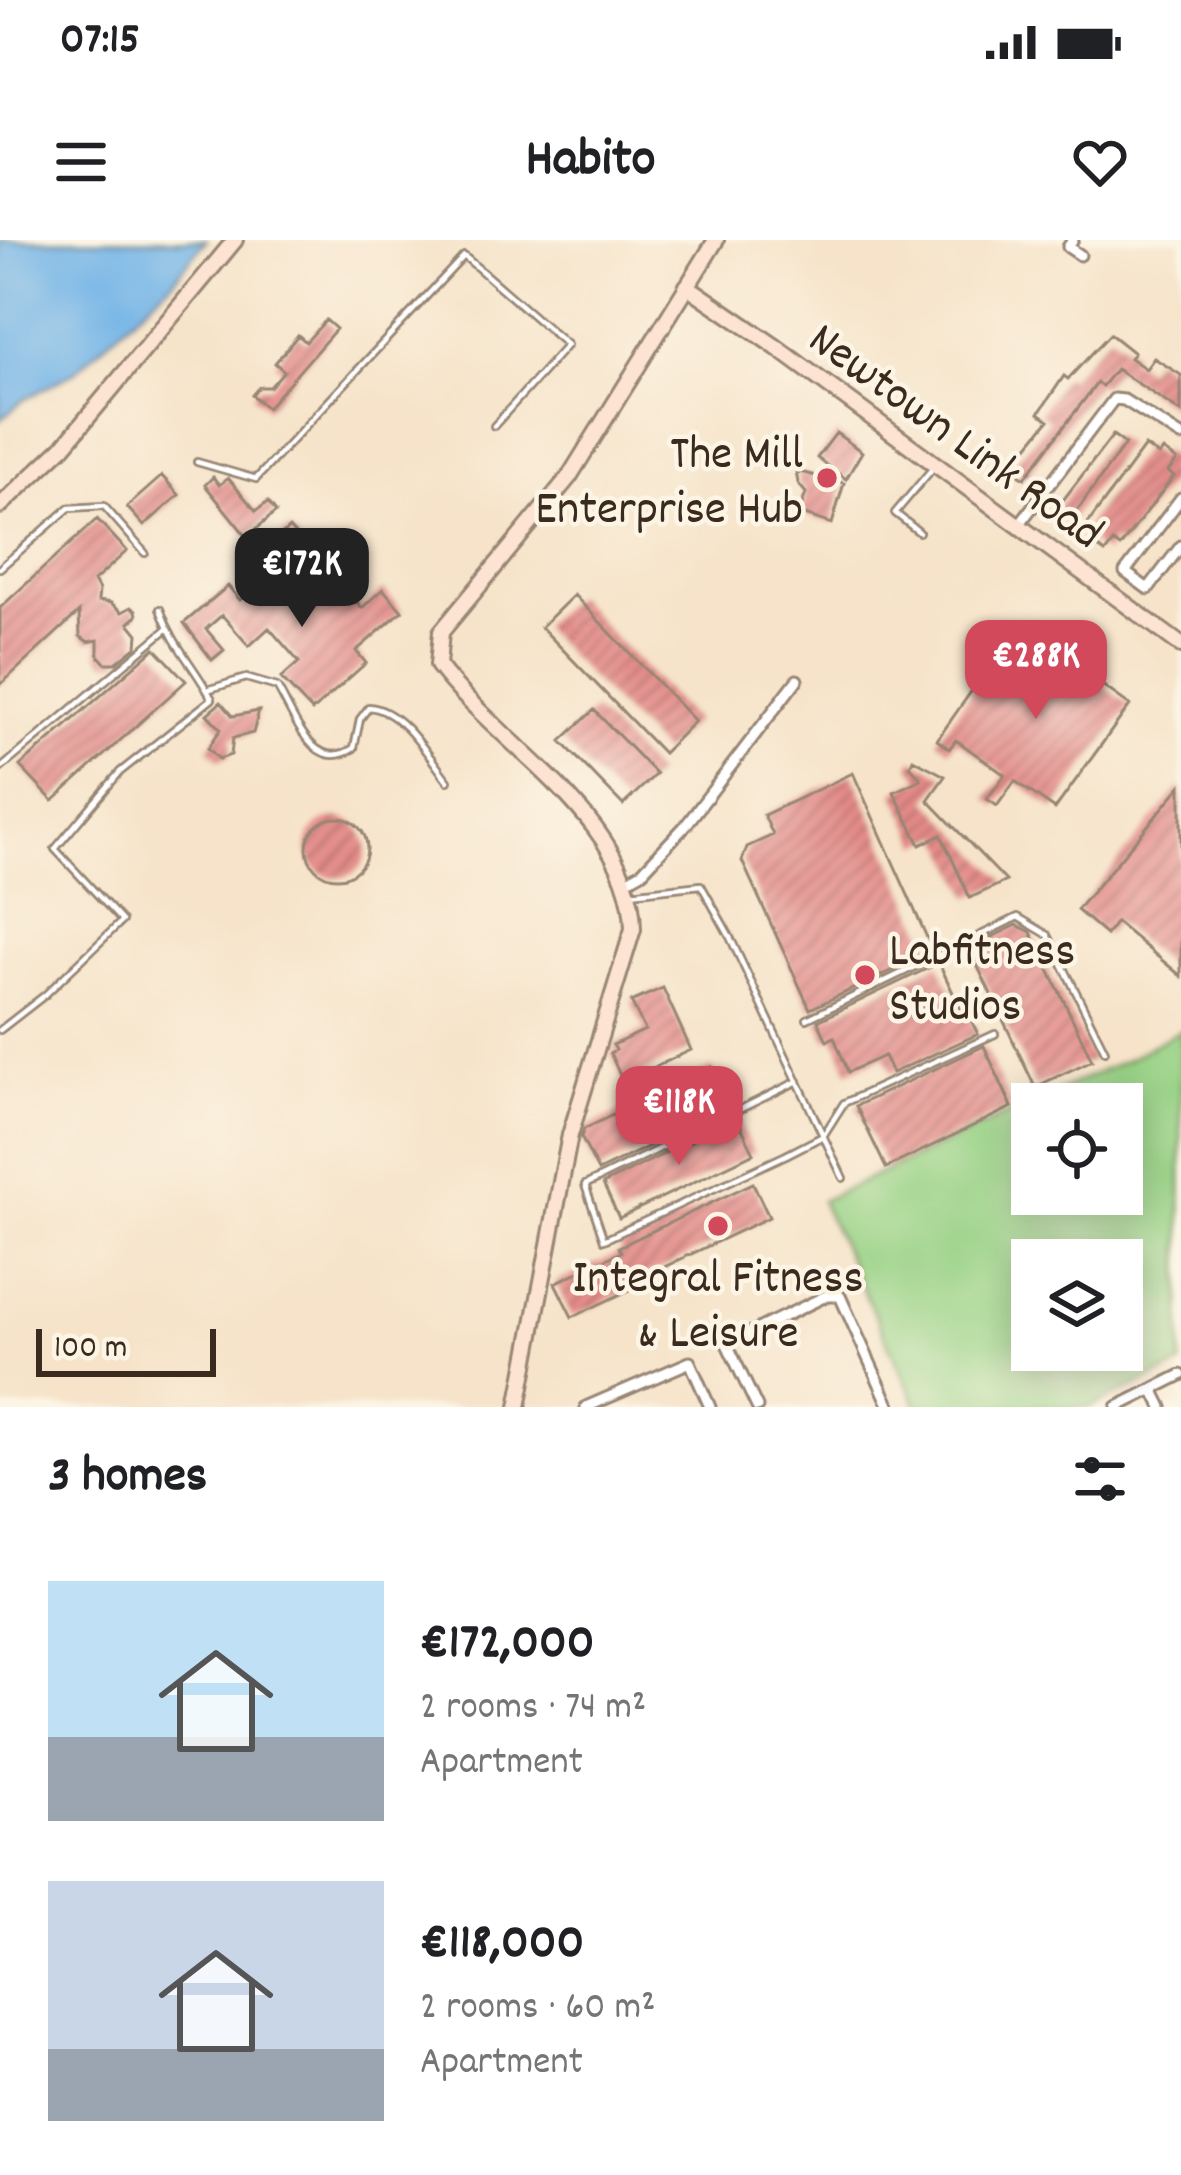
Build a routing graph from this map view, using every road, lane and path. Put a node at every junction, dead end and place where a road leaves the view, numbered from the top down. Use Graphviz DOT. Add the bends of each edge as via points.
graph roads {
  1 [pos="235,240"];
  2 [pos="716,240"];
  3 [pos="1073,240"];
  4 [pos="1080,255"];
  5 [pos="687,286"];
  6 [pos="494,426"];
  7 [pos="1181,436"];
  8 [pos="197,463"];
  9 [pos="935,464"];
  10 [pos="1181,498"];
  11 [pos="0,506"];
  12 [pos="1018,526"];
  13 [pos="919,532"];
  14 [pos="1181,546"];
  15 [pos="145,553"];
  16 [pos="0,568"];
  17 [pos="160,609"];
  18 [pos="167,629"];
  19 [pos="1181,645"];
  20 [pos="796,680"];
  21 [pos="207,690"];
  22 [pos="0,769"];
  23 [pos="448,781"];
  24 [pos="628,887"];
  25 [pos="807,1019"];
  26 [pos="0,1030"];
  27 [pos="995,1034"];
  28 [pos="1105,1051"];
  29 [pos="798,1081"];
  30 [pos="823,1136"];
  31 [pos="843,1178"];
  32 [pos="1181,1375"];
  33 [pos="1153,1389"];
  34 [pos="518,1407"];
  35 [pos="586,1407"];
  36 [pos="710,1407"];
  37 [pos="757,1407"];
  38 [pos="890,1407"];
  39 [pos="1117,1407"];
  40 [pos="1162,1407"];
  1 -- 11 [label="street" via="63,447"];
  2 -- 5 [label="street"];
  3 -- 4 [label="street" via="1068,247"];
  5 -- 9 [label="street, Newtown Link Road"];
  5 -- 24 [label="street" via="569,477 441,632 438,665 448,679 587,818 615,853"];
  6 -- 8 [label="lane" via="567,345 464,256 256,478"];
  7 -- 12 [label="street" via="1114,399"];
  9 -- 12 [label="street, Newtown Link Road"];
  9 -- 13 [label="lane" via="895,512"];
  10 -- 14 [label="street" via="1125,572 1148,589"];
  12 -- 19 [label="street, Newtown Link Road"];
  15 -- 16 [label="lane" via="104,506 69,508"];
  17 -- 18 [label="lane"];
  18 -- 21 [label="lane"];
  18 -- 22 [label="lane"];
  20 -- 24 [label="street"];
  21 -- 23 [label="lane" via="246,678 277,687 313,747 328,757 354,748 360,718 368,707 381,708"];
  21 -- 26 [label="lane" via="212,699 120,772 56,849 122,921"];
  24 -- 29 [label="lane" via="701,885"];
  24 -- 34 [label="street" via="633,929 570,1135"];
  25 -- 28 [label="lane" via="1018,916 1048,934"];
  27 -- 30 [label="lane" via="844,1103"];
  29 -- 30 [label="lane"];
  29 -- 30 [label="lane" via="585,1185 604,1240"];
  30 -- 31 [label="lane"];
  32 -- 33 [label="street"];
  33 -- 39 [label="street"];
  33 -- 40 [label="street"];
  35 -- 36 [label="street" via="690,1362"];
  37 -- 38 [label="street" via="727,1344 840,1296"];
}
